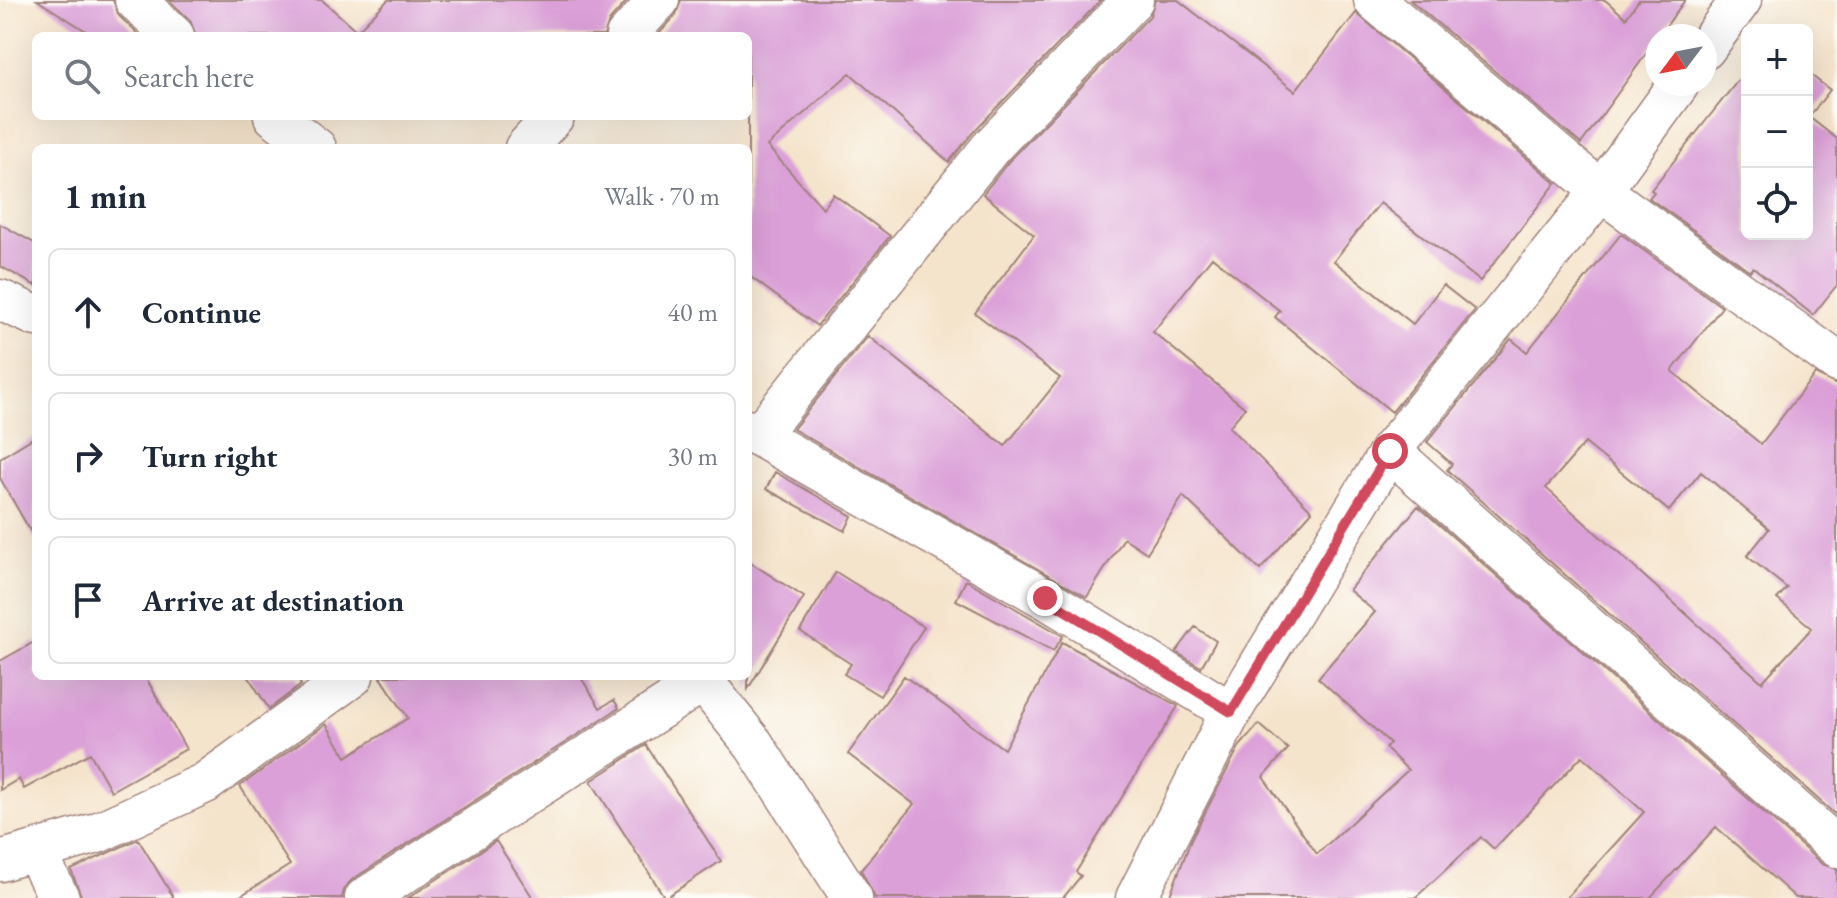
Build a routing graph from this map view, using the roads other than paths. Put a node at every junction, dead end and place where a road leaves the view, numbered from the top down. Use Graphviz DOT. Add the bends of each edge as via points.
graph roads {
  1 [pos="135,0"];
  2 [pos="659,0"];
  3 [pos="1133,0"];
  4 [pos="1374,0"];
  5 [pos="1741,0"];
  6 [pos="170,32"];
  7 [pos="630,32"];
  8 [pos="1717,33"];
  9 [pos="1670,96"];
  10 [pos="279,120"];
  11 [pos="550,120"];
  12 [pos="311,144"];
  13 [pos="529,144"];
  14 [pos="1601,191"];
  15 [pos="0,300"];
  16 [pos="32,314"];
  17 [pos="1837,362"];
  18 [pos="753,433"];
  19 [pos="1390,451"];
  20 [pos="347,680"];
  21 [pos="698,680"];
  22 [pos="703,680"];
  23 [pos="1231,712"];
  24 [pos="1837,847"];
  25 [pos="18,856"];
  26 [pos="59,898"];
  27 [pos="365,898"];
  28 [pos="852,898"];
  29 [pos="1136,898"];
  1 -- 6 [label="street"];
  2 -- 7 [label="street"];
  3 -- 18 [label="street" via="992,146"];
  4 -- 14 [label="street"];
  5 -- 8 [label="street"];
  9 -- 14 [label="street"];
  10 -- 12 [label="street"];
  11 -- 13 [label="street"];
  14 -- 17 [label="street"];
  14 -- 19 [label="street"];
  15 -- 16 [label="street"];
  18 -- 23 [label="street" via="1045,598"];
  19 -- 23 [label="street"];
  19 -- 24 [label="street"];
  20 -- 25 [label="street" via="205,783 97,833"];
  21 -- 27 [label="street"];
  22 -- 28 [label="street" via="754,745"];
  23 -- 29 [label="street"];
  25 -- 26 [label="street"];
}
